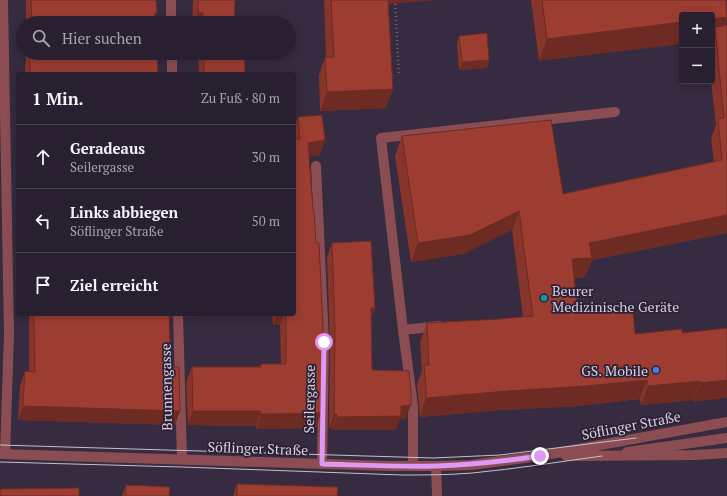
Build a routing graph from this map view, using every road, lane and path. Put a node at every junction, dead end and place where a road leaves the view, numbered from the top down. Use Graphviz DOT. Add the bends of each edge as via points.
graph roads {
  1 [pos="3,0"];
  2 [pos="171,0"];
  3 [pos="395,0"];
  4 [pos="171,16"];
  5 [pos="172,60"];
  6 [pos="172,72"];
  7 [pos="399,76"];
  8 [pos="615,112"];
  9 [pos="316,166"];
  10 [pos="178,316"];
  11 [pos="447,325"];
  12 [pos="403,330"];
  13 [pos="727,422"];
  14 [pos="727,425"];
  15 [pos="636,438"];
  16 [pos="727,438"];
  17 [pos="727,453"];
  18 [pos="2,454"];
  19 [pos="540,456"];
  20 [pos="602,456"];
  21 [pos="182,459"];
  22 [pos="322,464"];
  23 [pos="414,466"];
  24 [pos="436,466"];
  25 [pos="437,496"];
  1 -- 18 [label="street" via="9,334"];
  2 -- 4 [label="street"];
  3 -- 7 [label="path"];
  5 -- 6 [label="street"];
  8 -- 12 [label="street" via="381,138"];
  9 -- 22 [label="street, Seilergasse" via="324,342"];
  10 -- 21 [label="street, Brunnengasse"];
  11 -- 12 [label="street"];
  12 -- 23 [label="street" via="413,406"];
  13 -- 15 [label="street, Söflinger Straße"];
  14 -- 15 [label="street"];
  15 -- 19 [label="street, Söflinger Straße"];
  16 -- 20 [label="street"];
  17 -- 20 [label="street, Söflinger Straße"];
  18 -- 21 [label="street, Söflinger Straße"];
  19 -- 20 [label="street, Söflinger Straße"];
  19 -- 24 [label="street, Söflinger Straße"];
  21 -- 22 [label="street, Söflinger Straße"];
  22 -- 23 [label="street, Söflinger Straße"];
  23 -- 24 [label="street, Söflinger Straße"];
  24 -- 25 [label="street"];
}
